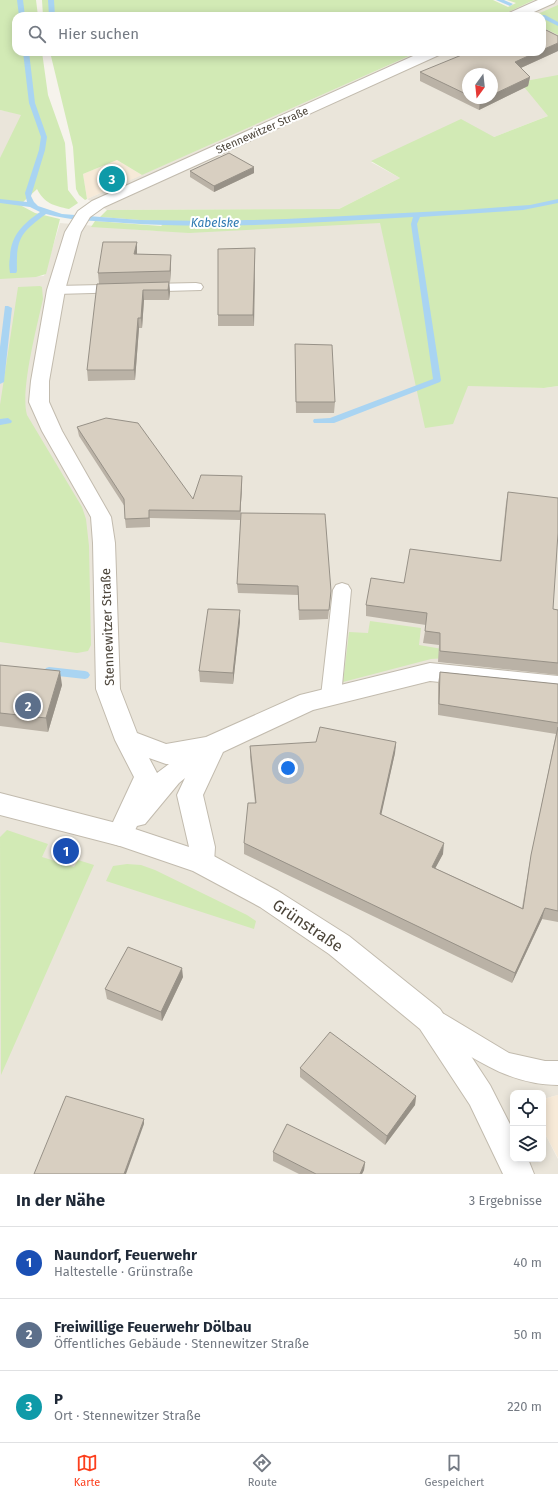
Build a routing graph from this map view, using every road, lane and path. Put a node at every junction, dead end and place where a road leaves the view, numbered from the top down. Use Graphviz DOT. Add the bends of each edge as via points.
graph roads {
  1 [pos="549,0"];
  2 [pos="523,12"];
  3 [pos="425,56"];
  4 [pos="196,287"];
  5 [pos="56,290"];
  6 [pos="342,590"];
  7 [pos="558,685"];
  8 [pos="331,696"];
  9 [pos="127,740"];
  10 [pos="213,745"];
  11 [pos="0,804"];
  12 [pos="120,835"];
  13 [pos="201,862"];
  14 [pos="430,1019"];
  15 [pos="558,1073"];
  16 [pos="518,1174"];
  1 -- 2 [label="street"];
  3 -- 5 [label="street, Stennewitzer Straße" via="89,209 76,225"];
  4 -- 5 [label="lane"];
  5 -- 9 [label="street, Stennewitzer Straße" via="40,381 39,402 52,431 101,517 108,689"];
  6 -- 8 [label="lane"];
  7 -- 8 [label="street" via="430,672"];
  8 -- 10 [label="street" via="308,702"];
  9 -- 10 [label="street" via="166,754"];
  9 -- 12 [label="street, Stennewitzer Straße" via="147,777"];
  10 -- 12 [label="street" via="170,776"];
  10 -- 13 [label="street" via="190,795 202,847"];
  11 -- 12 [label="street, Grünstraße"];
  12 -- 13 [label="street, Grünstraße"];
  13 -- 14 [label="street, Grünstraße" via="269,899 339,945"];
  14 -- 15 [label="lane" via="504,1063 545,1073"];
  14 -- 16 [label="street, Grünstraße" via="480,1095"];
}
